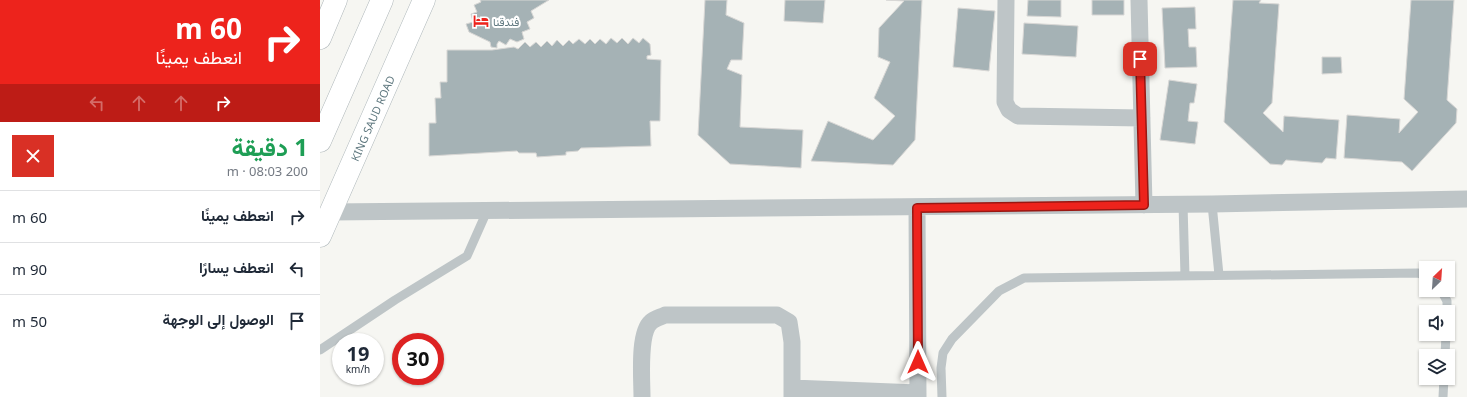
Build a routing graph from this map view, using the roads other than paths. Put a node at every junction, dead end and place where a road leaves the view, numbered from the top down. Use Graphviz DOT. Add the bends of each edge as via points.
graph roads {
  1 [pos="336,0"];
  2 [pos="382,0"];
  3 [pos="424,0"];
  4 [pos="1006,0"];
  5 [pos="1139,0"];
  6 [pos="320,38"];
  7 [pos="1142,118"];
  8 [pos="320,141"];
  9 [pos="1467,199"];
  10 [pos="1183,204"];
  11 [pos="1212,204"];
  12 [pos="1144,205"];
  13 [pos="917,208"];
  14 [pos="487,210"];
  15 [pos="331,212"];
  16 [pos="320,236"];
  17 [pos="1419,273"];
  18 [pos="1219,275"];
  19 [pos="1185,276"];
  20 [pos="320,350"];
  21 [pos="1444,385"];
  22 [pos="792,393"];
  23 [pos="918,395"];
  24 [pos="642,397"];
  25 [pos="942,397"];
  26 [pos="1443,397"];
  1 -- 6 [label="main road"];
  2 -- 8 [label="main road"];
  3 -- 15 [label="main road, KING SAUD ROAD"];
  4 -- 7 [label="street" via="1005,102 1009,110 1018,116"];
  5 -- 7 [label="street"];
  7 -- 12 [label="street"];
  9 -- 11 [label="street"];
  10 -- 11 [label="street"];
  10 -- 12 [label="street"];
  10 -- 19 [label="lane"];
  11 -- 18 [label="lane"];
  12 -- 13 [label="street"];
  13 -- 14 [label="street"];
  13 -- 23 [label="street"];
  14 -- 15 [label="street"];
  14 -- 20 [label="lane" via="467,256"];
  15 -- 16 [label="main road, KING SAUD ROAD"];
  17 -- 18 [label="lane"];
  18 -- 19 [label="lane"];
  19 -- 25 [label="lane" via="1024,278 999,291 952,339 944,353 941,368"];
  21 -- 26 [label="lane"];
  22 -- 23 [label="street"];
  22 -- 24 [label="street" via="792,342 789,322 777,315 665,316 651,321 644,331"];
}
